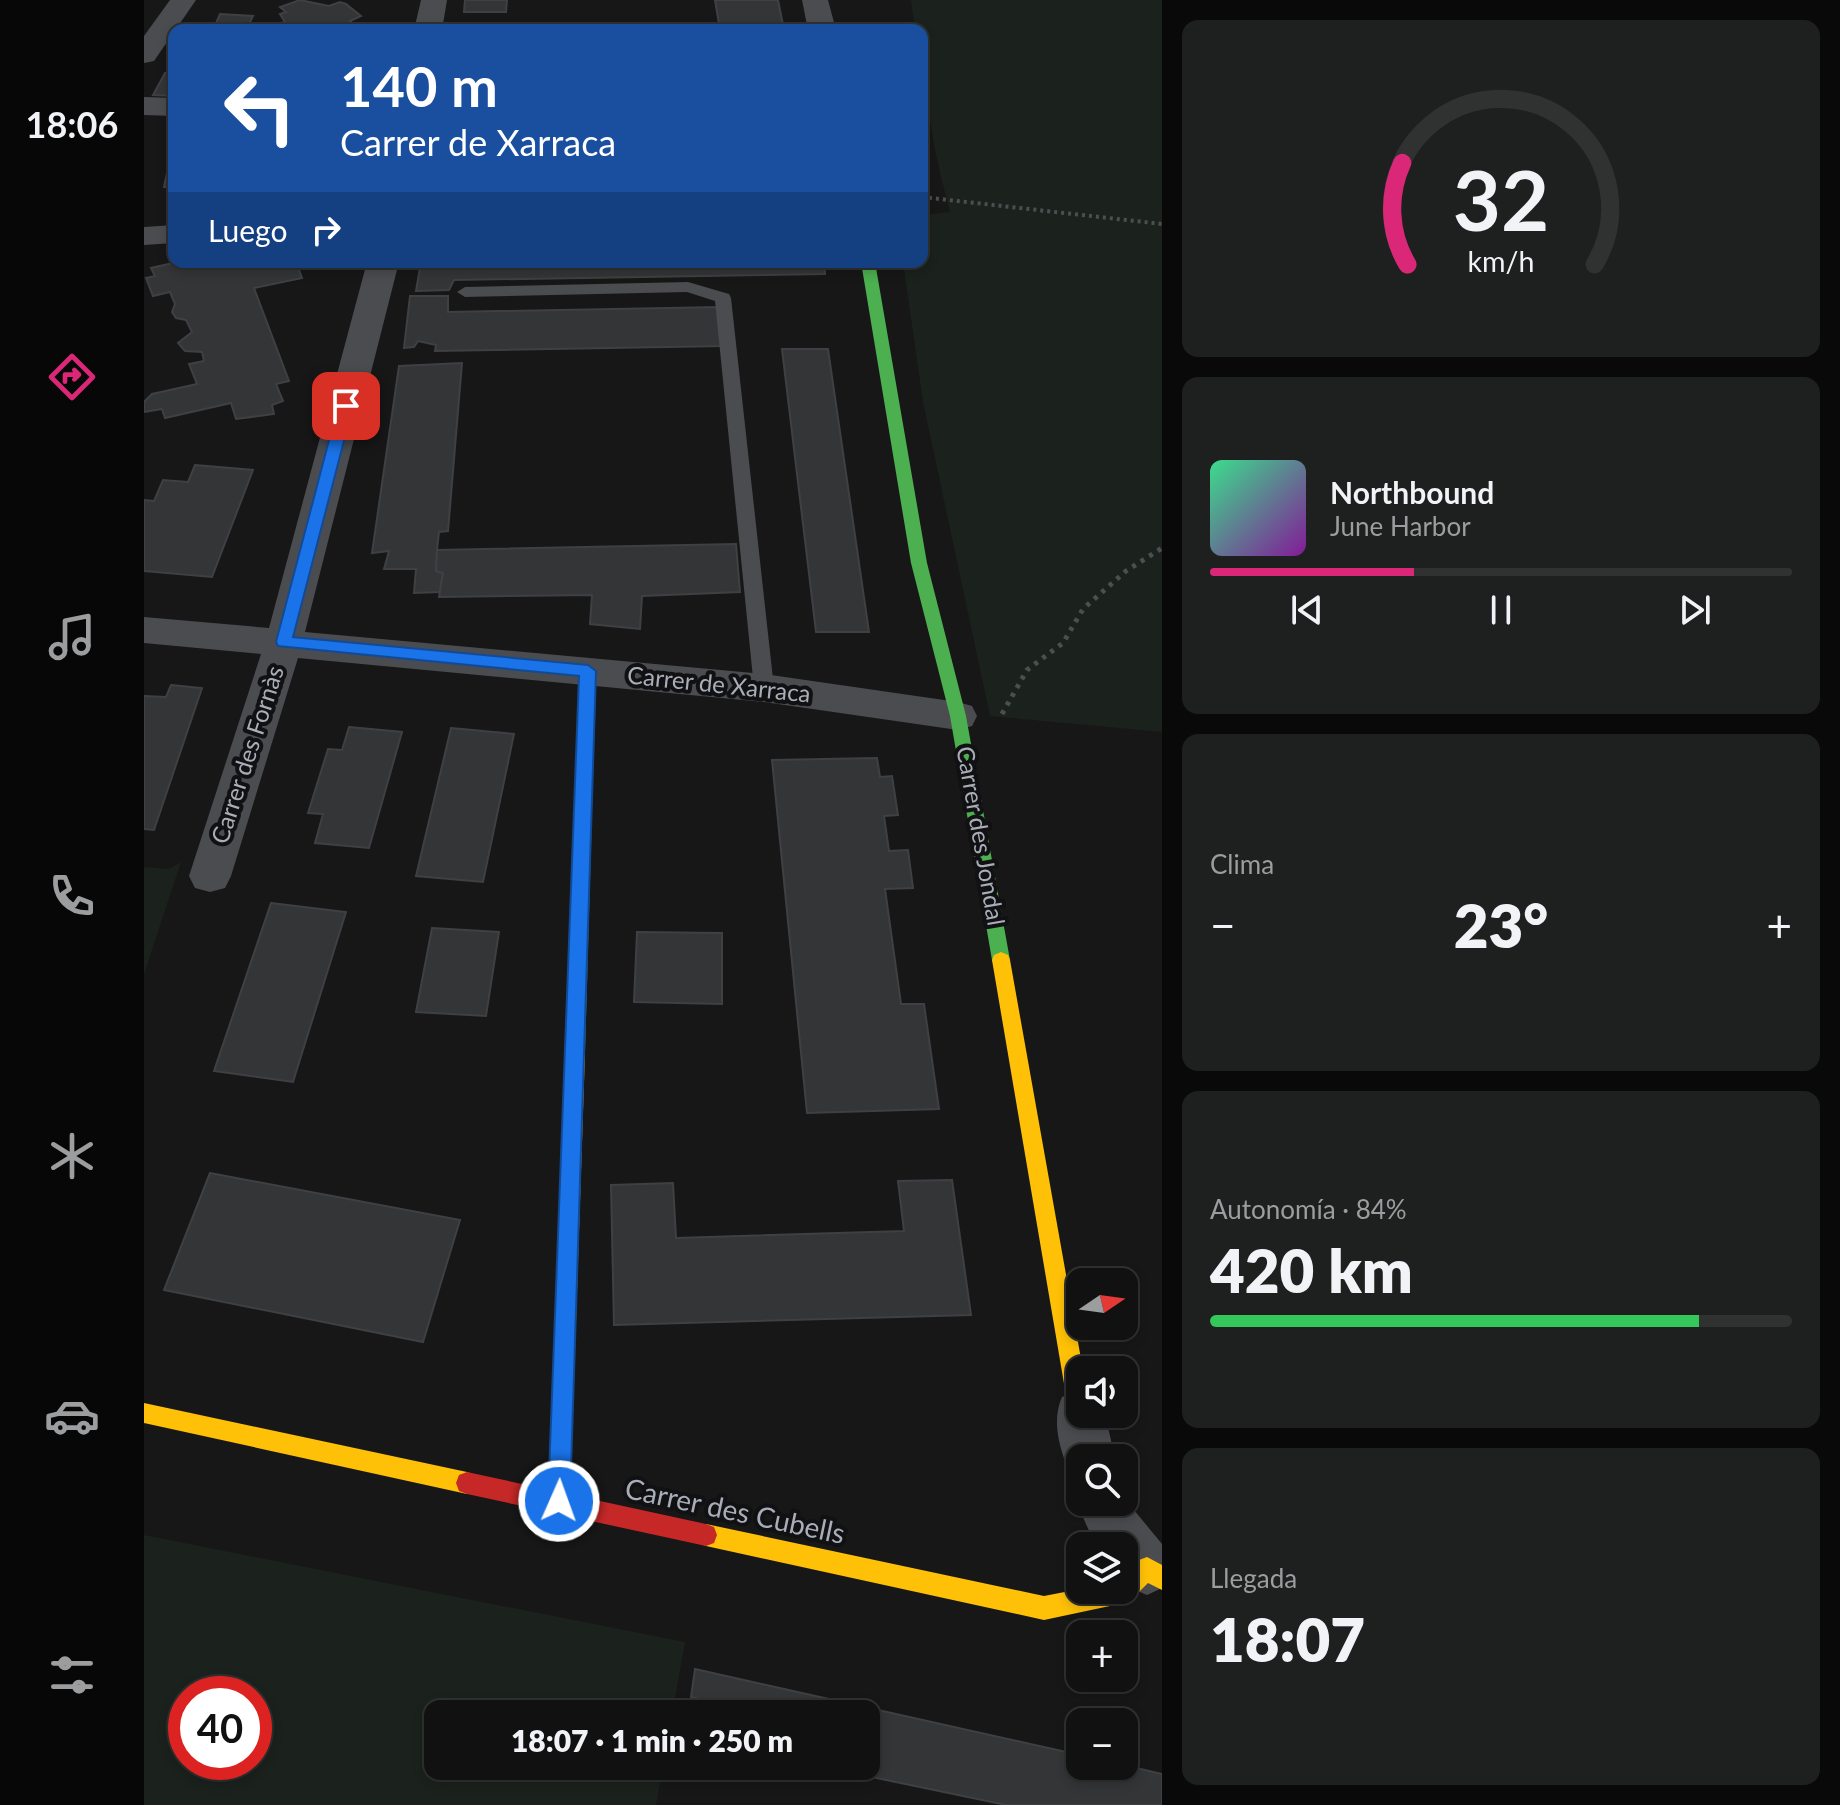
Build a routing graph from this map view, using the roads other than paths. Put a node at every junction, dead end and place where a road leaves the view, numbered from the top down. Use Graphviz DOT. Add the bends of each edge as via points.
graph roads {
  1 [pos="183,0"];
  2 [pos="434,0"];
  3 [pos="815,0"];
  4 [pos="429,24"];
  5 [pos="821,24"];
  6 [pos="144,55"];
  7 [pos="144,106"];
  8 [pos="168,107"];
  9 [pos="168,234"];
  10 [pos="144,236"];
  11 [pos="381,268"];
  12 [pos="869,268"];
  13 [pos="465,292"];
  14 [pos="144,630"];
  15 [pos="284,642"];
  16 [pos="588,671"];
  17 [pos="764,688"];
  18 [pos="958,716"];
  19 [pos="210,876"];
  20 [pos="1070,1356"];
  21 [pos="144,1413"];
  22 [pos="559,1501"];
  23 [pos="1108,1516"];
  24 [pos="1154,1574"];
  1 -- 6 [label="street"];
  2 -- 4 [label="street"];
  3 -- 5 [label="street"];
  7 -- 8 [label="street"];
  9 -- 10 [label="street"];
  11 -- 15 [label="street, Carrer des Fornàs"];
  12 -- 18 [label="street, Carrer des Jondal" via="919,563"];
  13 -- 17 [label="lane" via="688,287 723,298"];
  14 -- 15 [label="street, Carrer de Xarraca"];
  15 -- 16 [label="street, Carrer de Xarraca"];
  15 -- 19 [label="street, Carrer des Fornàs"];
  16 -- 17 [label="street, Carrer de Xarraca"];
  16 -- 22 [label="street"];
  17 -- 18 [label="street, Carrer de Xarraca"];
  18 -- 20 [label="street, Carrer des Jondal"];
  21 -- 22 [label="street, Carrer des Cubells"];
  22 -- 24 [label="street, Carrer des Cubells" via="1044,1608 1124,1591"];
  23 -- 24 [label="street"];
}
